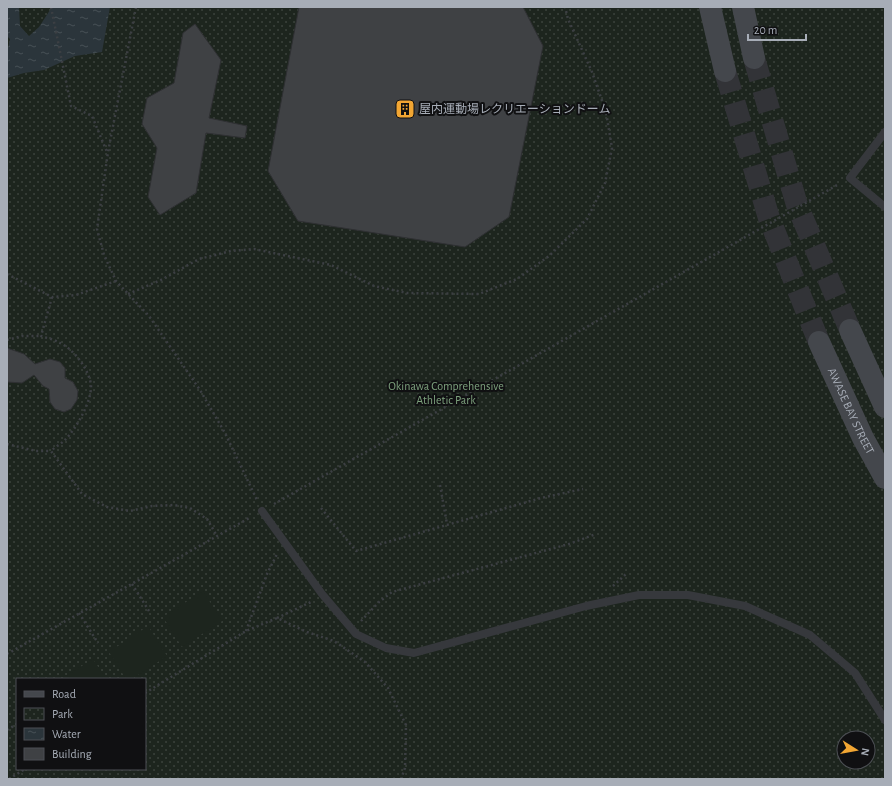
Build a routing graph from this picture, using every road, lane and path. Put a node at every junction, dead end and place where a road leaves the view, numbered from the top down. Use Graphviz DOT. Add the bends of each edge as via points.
graph roads {
  1 [pos="51,7"];
  2 [pos="136,7"];
  3 [pos="564,7"];
  4 [pos="710,7"];
  5 [pos="743,7"];
  6 [pos="754,58"];
  7 [pos="725,71"];
  8 [pos="885,132"];
  9 [pos="108,152"];
  10 [pos="850,178"];
  11 [pos="885,207"];
  12 [pos="7,274"];
  13 [pos="116,281"];
  14 [pos="128,294"];
  15 [pos="52,297"];
  16 [pos="850,330"];
  17 [pos="41,336"];
  18 [pos="7,340"];
  19 [pos="819,342"];
  20 [pos="885,407"];
  21 [pos="7,444"];
  22 [pos="50,451"];
  23 [pos="885,478"];
  24 [pos="440,485"];
  25 [pos="583,489"];
  26 [pos="321,508"];
  27 [pos="262,511"];
  28 [pos="447,524"];
  29 [pos="596,534"];
  30 [pos="217,536"];
  31 [pos="284,542"];
  32 [pos="626,574"];
  33 [pos="132,584"];
  34 [pos="608,591"];
  35 [pos="322,594"];
  36 [pos="149,611"];
  37 [pos="79,614"];
  38 [pos="357,617"];
  39 [pos="277,618"];
  40 [pos="361,622"];
  41 [pos="365,625"];
  42 [pos="246,631"];
  43 [pos="98,643"];
  44 [pos="7,654"];
  45 [pos="146,692"];
  46 [pos="885,720"];
  47 [pos="16,725"];
  48 [pos="7,730"];
  49 [pos="23,770"];
  50 [pos="9,779"];
  51 [pos="401,779"];
  1 -- 9 [label="path" via="71,106 92,116"];
  2 -- 9 [label="path"];
  3 -- 14 [label="path" via="606,112 612,148 605,183 587,219 549,256 517,279 479,294 407,293 374,286 331,266 254,249 231,251 199,259 161,280"];
  4 -- 7 [label="main road"];
  5 -- 6 [label="main road"];
  8 -- 10 [label="lane"];
  9 -- 13 [label="path" via="97,229 104,255"];
  10 -- 11 [label="lane"];
  10 -- 27 [label="path"];
  12 -- 15 [label="path"];
  13 -- 14 [label="path"];
  13 -- 15 [label="path" via="76,295"];
  14 -- 27 [label="path" via="149,316 200,390 225,433"];
  15 -- 17 [label="path"];
  16 -- 20 [label="main road"];
  17 -- 18 [label="path" via="22,336"];
  17 -- 22 [label="path" via="59,342 72,352 83,366 91,385 87,403 78,422 65,440"];
  19 -- 23 [label="main road, AWASE BAY STREET" via="863,438"];
  21 -- 22 [label="path" via="36,451"];
  22 -- 30 [label="path" via="82,494 107,507 130,511 166,505 190,508 207,519"];
  24 -- 28 [label="path"];
  25 -- 28 [label="path"];
  26 -- 28 [label="path" via="356,551"];
  27 -- 30 [label="path"];
  27 -- 31 [label="lane"];
  29 -- 40 [label="path" via="569,544 392,592"];
  30 -- 33 [label="path"];
  31 -- 35 [label="lane"];
  31 -- 42 [label="path" via="267,574"];
  32 -- 34 [label="path"];
  33 -- 36 [label="path"];
  33 -- 37 [label="path"];
  35 -- 39 [label="path" via="305,606"];
  35 -- 46 [label="lane" via="356,634 386,648 414,653 586,606 639,595 688,595 745,606 810,635 855,673"];
  37 -- 43 [label="path"];
  37 -- 44 [label="path"];
  38 -- 40 [label="path"];
  39 -- 42 [label="path"];
  39 -- 51 [label="path" via="334,641 365,662 388,688 406,725 405,768"];
  40 -- 41 [label="path"];
  42 -- 45 [label="path"];
  47 -- 48 [label="path"];
  49 -- 50 [label="path"];
}
